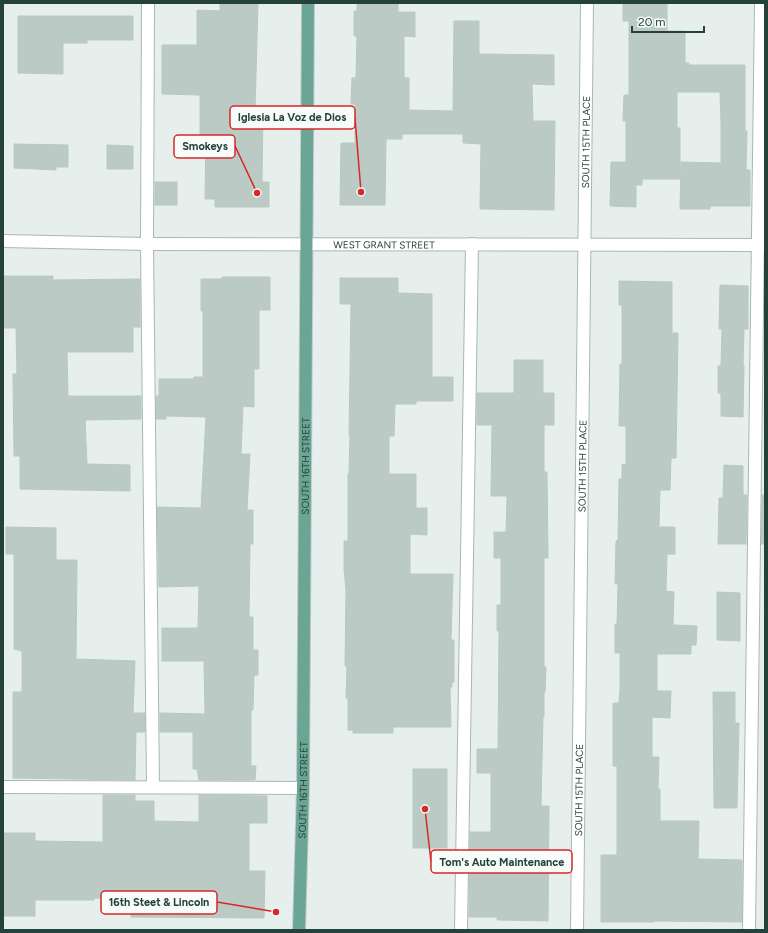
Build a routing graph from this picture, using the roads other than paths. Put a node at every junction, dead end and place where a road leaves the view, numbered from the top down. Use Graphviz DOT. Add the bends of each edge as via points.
graph roads {
  1 [pos="148,3"];
  2 [pos="308,3"];
  3 [pos="587,3"];
  4 [pos="761,3"];
  5 [pos="3,241"];
  6 [pos="147,244"];
  7 [pos="306,244"];
  8 [pos="472,244"];
  9 [pos="584,244"];
  10 [pos="762,245"];
  11 [pos="3,787"];
  12 [pos="154,787"];
  13 [pos="303,788"];
  14 [pos="299,930"];
  15 [pos="461,930"];
  16 [pos="577,930"];
  17 [pos="749,930"];
  1 -- 6 [label="street"];
  2 -- 7 [label="main road, SOUTH 16TH STREET"];
  3 -- 9 [label="street, SOUTH 15TH PLACE"];
  4 -- 10 [label="street"];
  5 -- 6 [label="street, WEST GRANT STREET"];
  6 -- 7 [label="street, WEST GRANT STREET"];
  6 -- 12 [label="street"];
  7 -- 8 [label="street, WEST GRANT STREET"];
  7 -- 13 [label="main road, SOUTH 16TH STREET"];
  8 -- 9 [label="street, WEST GRANT STREET"];
  8 -- 15 [label="street"];
  9 -- 10 [label="street, WEST GRANT STREET"];
  9 -- 16 [label="street, SOUTH 15TH PLACE"];
  10 -- 17 [label="street"];
  11 -- 12 [label="street"];
  12 -- 13 [label="street"];
  13 -- 14 [label="main road, SOUTH 16TH STREET"];
}
